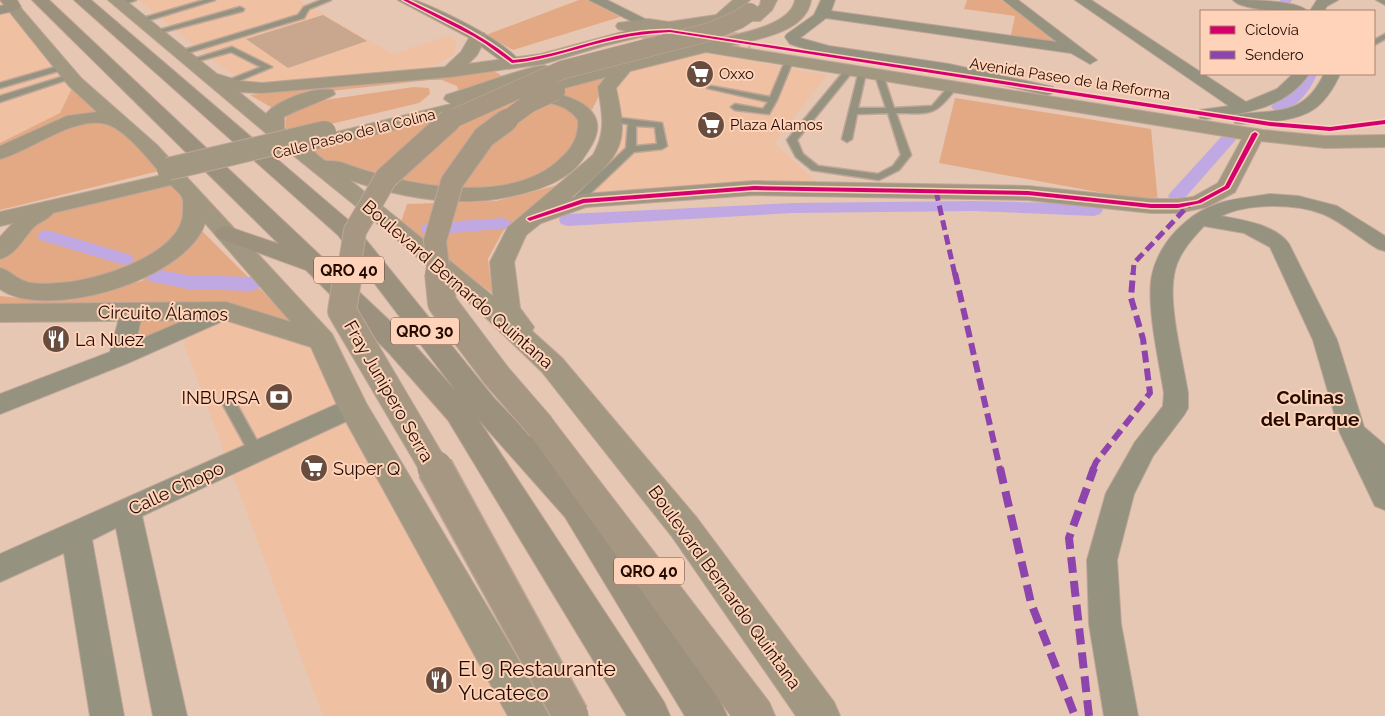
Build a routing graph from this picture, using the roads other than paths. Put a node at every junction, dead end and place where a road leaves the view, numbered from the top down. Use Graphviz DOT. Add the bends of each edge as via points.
graph roads {
  1 [pos="40,0"];
  2 [pos="82,0"];
  3 [pos="212,0"];
  4 [pos="328,0"];
  5 [pos="405,0"];
  6 [pos="596,0"];
  7 [pos="803,0"];
  8 [pos="1010,0"];
  9 [pos="1082,0"];
  10 [pos="1331,0"];
  11 [pos="123,1"];
  12 [pos="7,4"];
  13 [pos="1253,4"];
  14 [pos="826,7"];
  15 [pos="240,9"];
  16 [pos="756,10"];
  17 [pos="1292,10"];
  18 [pos="1318,10"];
  19 [pos="630,16"];
  20 [pos="724,18"];
  21 [pos="140,20"];
  22 [pos="613,28"];
  23 [pos="645,28"];
  24 [pos="156,32"];
  25 [pos="671,34"];
  26 [pos="478,37"];
  27 [pos="751,44"];
  28 [pos="708,47"];
  29 [pos="1076,49"];
  30 [pos="186,57"];
  31 [pos="543,59"];
  32 [pos="789,60"];
  33 [pos="1090,60"];
  34 [pos="512,62"];
  35 [pos="624,67"];
  36 [pos="450,72"];
  37 [pos="863,73"];
  38 [pos="208,75"];
  39 [pos="1300,75"];
  40 [pos="1332,75"];
  41 [pos="229,83"];
  42 [pos="0,86"];
  43 [pos="68,86"];
  44 [pos="498,86"];
  45 [pos="953,87"];
  46 [pos="711,88"];
  47 [pos="1047,90"];
  48 [pos="520,93"];
  49 [pos="0,99"];
  50 [pos="773,100"];
  51 [pos="1068,100"];
  52 [pos="435,104"];
  53 [pos="735,107"];
  54 [pos="854,111"];
  55 [pos="891,111"];
  56 [pos="1247,120"];
  57 [pos="622,122"];
  58 [pos="1385,122"];
  59 [pos="119,123"];
  60 [pos="274,130"];
  61 [pos="847,139"];
  62 [pos="1385,141"];
  63 [pos="0,143"];
  64 [pos="320,143"];
  65 [pos="631,149"];
  66 [pos="0,153"];
  67 [pos="163,175"];
  68 [pos="193,197"];
  69 [pos="572,205"];
  70 [pos="54,206"];
  71 [pos="0,210"];
  72 [pos="0,219"];
  73 [pos="530,219"];
  74 [pos="1199,220"];
  75 [pos="226,233"];
  76 [pos="1385,245"];
  77 [pos="0,252"];
  78 [pos="318,267"];
  79 [pos="0,276"];
  80 [pos="132,311"];
  81 [pos="226,311"];
  82 [pos="0,313"];
  83 [pos="322,341"];
  84 [pos="120,357"];
  85 [pos="552,365"];
  86 [pos="0,404"];
  87 [pos="230,404"];
  88 [pos="353,407"];
  89 [pos="1353,433"];
  90 [pos="256,452"];
  91 [pos="1385,460"];
  92 [pos="1385,498"];
  93 [pos="127,510"];
  94 [pos="76,534"];
  95 [pos="0,568"];
  96 [pos="107,716"];
  97 [pos="170,716"];
  98 [pos="530,716"];
  99 [pos="571,716"];
  100 [pos="650,716"];
  101 [pos="707,716"];
  102 [pos="755,716"];
  103 [pos="820,716"];
  104 [pos="1121,716"];
  1 -- 78 [label="main road, QRO 30"];
  2 -- 101 [label="main road, Boulevard Bernardo Quintana / QRO 30" via="346,230 484,406 577,507"];
  3 -- 21 [label="lane"];
  4 -- 30 [label="lane" via="306,8 301,16"];
  5 -- 26 [label="street"];
  6 -- 19 [label="street"];
  7 -- 16 [label="street" via="799,14 785,23"];
  8 -- 29 [label="street"];
  9 -- 56 [label="street"];
  10 -- 18 [label="street" via="1322,3"];
  11 -- 21 [label="street, Boulevard Bernardo Quintana"];
  12 -- 43 [label="street"];
  13 -- 17 [label="street"];
  14 -- 29 [label="street"];
  14 -- 47 [label="street" via="811,26 792,37 795,41 833,52 993,76"];
  15 -- 24 [label="lane"];
  16 -- 20 [label="street"];
  16 -- 20 [label="street" via="740,36 717,30"];
  16 -- 28 [label="street, Calle Paseo de la Colina"];
  16 -- 99 [label="highway, Fray Junipero Serra / QRO 40, bridge" via="708,32 562,70 451,119 386,178 355,231 342,311 461,513"];
  16 -- 102 [label="highway, QRO 40, bridge" via="724,35 614,64 530,104 484,137 452,182 435,240 442,303 496,375 541,427"];
  19 -- 22 [label="street"];
  19 -- 23 [label="street"];
  20 -- 23 [label="street"];
  20 -- 25 [label="street, Calle Paseo de la Colina"];
  20 -- 28 [label="street" via="697,34 696,40"];
  21 -- 24 [label="street, Boulevard Bernardo Quintana"];
  22 -- 23 [label="street"];
  22 -- 34 [label="street"];
  23 -- 25 [label="street"];
  23 -- 31 [label="street"];
  24 -- 30 [label="street, Boulevard Bernardo Quintana"];
  25 -- 44 [label="street, Calle Paseo de la Colina" via="577,56"];
  25 -- 48 [label="street" via="682,42 681,46 549,81"];
  26 -- 34 [label="street"];
  26 -- 36 [label="street" via="468,55"];
  27 -- 47 [label="street, Avenida Paseo de la Reforma"];
  28 -- 32 [label="street, Avenida Paseo de la Reforma"];
  28 -- 35 [label="street, Calle Paseo de la Colina"];
  29 -- 33 [label="street"];
  30 -- 38 [label="street, Boulevard Bernardo Quintana"];
  30 -- 41 [label="lane" via="234,49 268,67"];
  31 -- 34 [label="street"];
  31 -- 44 [label="street"];
  32 -- 37 [label="street, Avenida Paseo de la Reforma"];
  32 -- 50 [label="lane"];
  34 -- 36 [label="street"];
  34 -- 44 [label="street" via="513,68"];
  35 -- 48 [label="street, Calle Paseo de la Colina"];
  35 -- 57 [label="street" via="608,87"];
  36 -- 41 [label="street" via="262,88"];
  37 -- 45 [label="street, Avenida Paseo de la Reforma"];
  37 -- 54 [label="lane"];
  37 -- 55 [label="lane"];
  37 -- 55 [label="lane" via="792,140 799,155 815,168 879,178 896,168 906,155"];
  38 -- 41 [label="street"];
  38 -- 60 [label="street, Boulevard Bernardo Quintana"];
  39 -- 56 [label="street" via="1285,93"];
  40 -- 56 [label="street" via="1322,96 1308,109"];
  42 -- 43 [label="lane"];
  43 -- 49 [label="lane"];
  43 -- 59 [label="street"];
  43 -- 63 [label="street" via="60,113"];
  44 -- 52 [label="street, Calle Paseo de la Colina"];
  45 -- 51 [label="street, Avenida Paseo de la Reforma"];
  45 -- 55 [label="lane" via="935,108"];
  46 -- 50 [label="lane"];
  47 -- 51 [label="street, Avenida Paseo de la Reforma"];
  48 -- 64 [label="street, Calle Paseo de la Colina"];
  48 -- 64 [label="street" via="560,99 582,111 589,121 589,132 578,152 560,170 541,181 512,190 448,195 388,187"];
  50 -- 53 [label="lane" via="766,112"];
  51 -- 56 [label="street, Avenida Paseo de la Reforma"];
  51 -- 56 [label="street, Avenida Paseo de la Reforma" via="1092,109"];
  52 -- 60 [label="street" via="452,95 452,86 423,82 310,96 275,115"];
  52 -- 64 [label="street, Calle Paseo de la Colina"];
  54 -- 55 [label="lane"];
  54 -- 61 [label="lane"];
  56 -- 58 [label="street, Avenida Paseo de la Reforma" via="1330,129"];
  56 -- 62 [label="street, Avenida Paseo de la Reforma" via="1337,142"];
  56 -- 69 [label="street" via="1227,187 1199,202 1178,206 1028,193 754,188 583,201"];
  57 -- 65 [label="lane"];
  57 -- 65 [label="lane" via="659,125 662,146"];
  57 -- 73 [label="street" via="601,158"];
  59 -- 66 [label="street" via="108,117 72,121"];
  59 -- 68 [label="street" via="150,149"];
  60 -- 64 [label="street, Boulevard Bernardo Quintana"];
  64 -- 67 [label="street, Calle Paseo de la Colina"];
  64 -- 85 [label="street, Boulevard Bernardo Quintana" via="407,236"];
  65 -- 69 [label="lane"];
  67 -- 70 [label="street, Calle Paseo de la Colina"];
  67 -- 71 [label="street, Calle Paseo de la Colina"];
  68 -- 75 [label="street"];
  68 -- 79 [label="street" via="196,213 190,231 148,268 75,290 40,292 13,287"];
  69 -- 73 [label="street"];
  70 -- 72 [label="street, Calle Paseo de la Colina"];
  70 -- 77 [label="street" via="27,222"];
  73 -- 85 [label="street" via="516,232 502,262 506,310"];
  74 -- 76 [label="street" via="1223,208 1270,200 1298,202 1330,210"];
  74 -- 89 [label="street" via="1239,225 1279,244 1326,340"];
  74 -- 104 [label="street" via="1177,242 1163,274 1162,301 1176,392 1175,408 1144,449 1120,493 1102,560 1105,624"];
  75 -- 78 [label="main road"];
  75 -- 83 [label="street"];
  78 -- 100 [label="main road, QRO 30" via="399,346 458,412"];
  80 -- 81 [label="street, Circuito Álamos"];
  80 -- 82 [label="street, Circuito Álamos"];
  80 -- 84 [label="street"];
  81 -- 83 [label="street, Circuito Álamos"];
  81 -- 84 [label="street"];
  83 -- 88 [label="street"];
  84 -- 86 [label="street"];
  85 -- 103 [label="street, Boulevard Bernardo Quintana" via="685,528"];
  87 -- 90 [label="lane"];
  88 -- 90 [label="street, Calle Chopo"];
  88 -- 98 [label="street"];
  89 -- 91 [label="street"];
  89 -- 92 [label="street"];
  90 -- 93 [label="street, Calle Chopo"];
  93 -- 94 [label="street, Calle Chopo"];
  93 -- 97 [label="street"];
  94 -- 95 [label="street, Calle Chopo"];
  94 -- 96 [label="street"];
}
